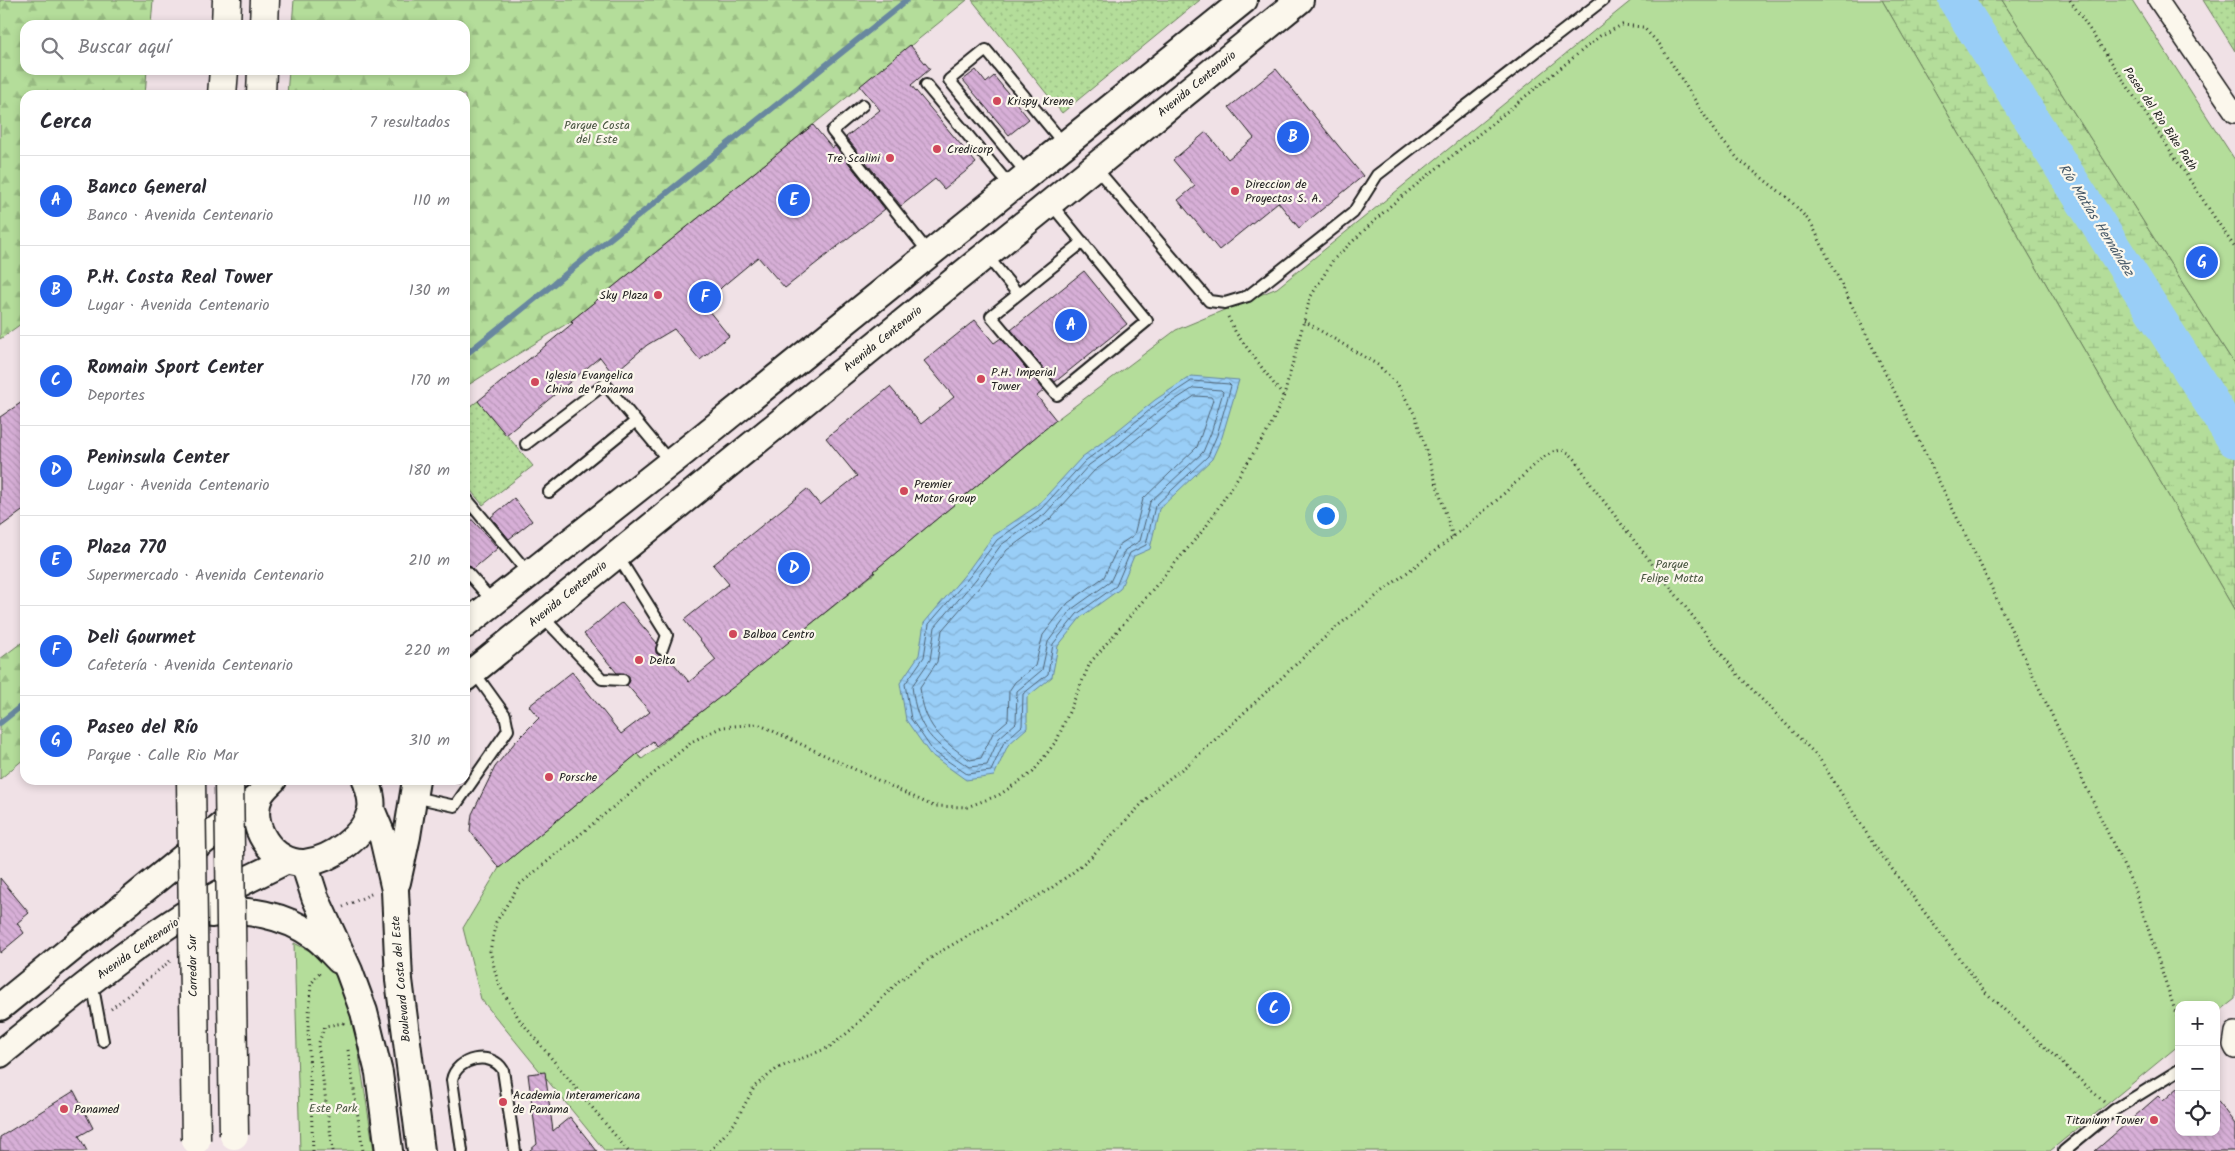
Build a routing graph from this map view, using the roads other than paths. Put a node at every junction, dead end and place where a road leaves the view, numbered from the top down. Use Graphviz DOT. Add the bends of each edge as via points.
graph roads {
  1 [pos="227,0"];
  2 [pos="265,0"];
  3 [pos="1300,0"];
  4 [pos="1603,0"];
  5 [pos="2158,0"];
  6 [pos="1238,2"];
  7 [pos="226,20"];
  8 [pos="264,20"];
  9 [pos="224,75"];
  10 [pos="262,75"];
  11 [pos="926,85"];
  12 [pos="222,90"];
  13 [pos="261,90"];
  14 [pos="863,105"];
  15 [pos="2235,113"];
  16 [pos="1069,142"];
  17 [pos="1095,167"];
  18 [pos="1020,181"];
  19 [pos="1050,203"];
  20 [pos="1083,242"];
  21 [pos="930,254"];
  22 [pos="986,256"];
  23 [pos="1018,294"];
  24 [pos="636,421"];
  25 [pos="526,444"];
  26 [pos="673,460"];
  27 [pos="700,487"];
  28 [pos="549,492"];
  29 [pos="470,503"];
  30 [pos="555,554"];
  31 [pos="616,555"];
  32 [pos="529,575"];
  33 [pos="470,576"];
  34 [pos="579,585"];
  35 [pos="494,603"];
  36 [pos="542,615"];
  37 [pos="470,621"];
  38 [pos="662,649"];
  39 [pos="470,673"];
  40 [pos="470,675"];
  41 [pos="623,680"];
  42 [pos="470,784"];
  43 [pos="191,785"];
  44 [pos="229,785"];
  45 [pos="470,785"];
  46 [pos="267,787"];
  47 [pos="414,788"];
  48 [pos="372,791"];
  49 [pos="192,850"];
  50 [pos="296,861"];
  51 [pos="395,890"];
  52 [pos="161,931"];
  53 [pos="338,974"];
  54 [pos="92,982"];
  55 [pos="0,1007"];
  56 [pos="2235,1032"];
  57 [pos="103,1041"];
  58 [pos="2235,1049"];
  59 [pos="1,1051"];
  60 [pos="409,1068"];
  61 [pos="2175,1072"];
  62 [pos="379,1073"];
  63 [pos="234,1143"];
  64 [pos="196,1145"];
  65 [pos="389,1151"];
  66 [pos="421,1151"];
  67 [pos="462,1151"];
  68 [pos="515,1151"];
  69 [pos="2064,1151"];
  1 -- 7 [label="highway"];
  2 -- 8 [label="highway"];
  3 -- 17 [label="main road, Avenida Centenario"];
  4 -- 17 [label="lane" via="1376,175 1353,213 1248,296 1225,304 1209,301 1199,291"];
  5 -- 15 [label="street"];
  6 -- 16 [label="main road"];
  9 -- 12 [label="highway"];
  10 -- 13 [label="highway"];
  11 -- 18 [label="lane"];
  14 -- 21 [label="lane" via="832,131"];
  16 -- 17 [label="main road"];
  16 -- 18 [label="main road"];
  16 -- 18 [label="lane" via="986,50 949,80"];
  17 -- 19 [label="main road, Avenida Centenario"];
  18 -- 21 [label="main road"];
  19 -- 20 [label="lane"];
  19 -- 22 [label="main road, Avenida Centenario"];
  20 -- 23 [label="lane"];
  20 -- 23 [label="lane" via="1148,321 1057,395 991,316"];
  21 -- 26 [label="main road"];
  22 -- 23 [label="lane"];
  22 -- 27 [label="main road, Avenida Centenario"];
  24 -- 25 [label="lane" via="605,384"];
  24 -- 26 [label="lane"];
  24 -- 28 [label="lane"];
  26 -- 27 [label="main road"];
  26 -- 30 [label="main road"];
  27 -- 31 [label="main road, Avenida Centenario"];
  29 -- 32 [label="lane"];
  30 -- 32 [label="main road"];
  30 -- 34 [label="main road"];
  31 -- 34 [label="main road, Avenida Centenario"];
  31 -- 38 [label="lane" via="667,635"];
  32 -- 35 [label="main road"];
  33 -- 35 [label="lane"];
  34 -- 36 [label="main road, Avenida Centenario"];
  35 -- 37 [label="main road"];
  36 -- 39 [label="main road, Avenida Centenario"];
  36 -- 41 [label="lane" via="602,679"];
  40 -- 42 [label="lane" via="505,714 508,730"];
  43 -- 49 [label="highway, Corredor Sur, bridge"];
  44 -- 63 [label="highway, bridge"];
  45 -- 47 [label="lane" via="455,806"];
  46 -- 49 [label="main road"];
  46 -- 50 [label="main road" via="256,814 260,833 271,850"];
  47 -- 51 [label="main road"];
  48 -- 50 [label="main road, Avenida Centenario" via="365,824 350,841 328,856"];
  48 -- 51 [label="main road, Boulevard Costa del Este"];
  49 -- 55 [label="main road"];
  49 -- 64 [label="highway, Corredor Sur, bridge"];
  50 -- 52 [label="main road, Avenida Centenario" via="218,895"];
  50 -- 53 [label="main road" via="315,898"];
  51 -- 60 [label="main road, Boulevard Costa del Este" via="399,980"];
  52 -- 53 [label="main road" via="198,916 222,911 255,912 286,921 315,936"];
  52 -- 54 [label="main road, Avenida Centenario"];
  53 -- 62 [label="main road" via="364,1012"];
  54 -- 57 [label="lane"];
  54 -- 59 [label="main road, Avenida Centenario"];
  56 -- 58 [label="street"];
  60 -- 62 [label="main road"];
  60 -- 66 [label="main road, Boulevard Costa del Este"];
  61 -- 69 [label="lane" via="2114,1110"];
  62 -- 65 [label="main road"];
  67 -- 68 [label="lane" via="453,1074 467,1061 484,1058 496,1062 503,1070"];
}
